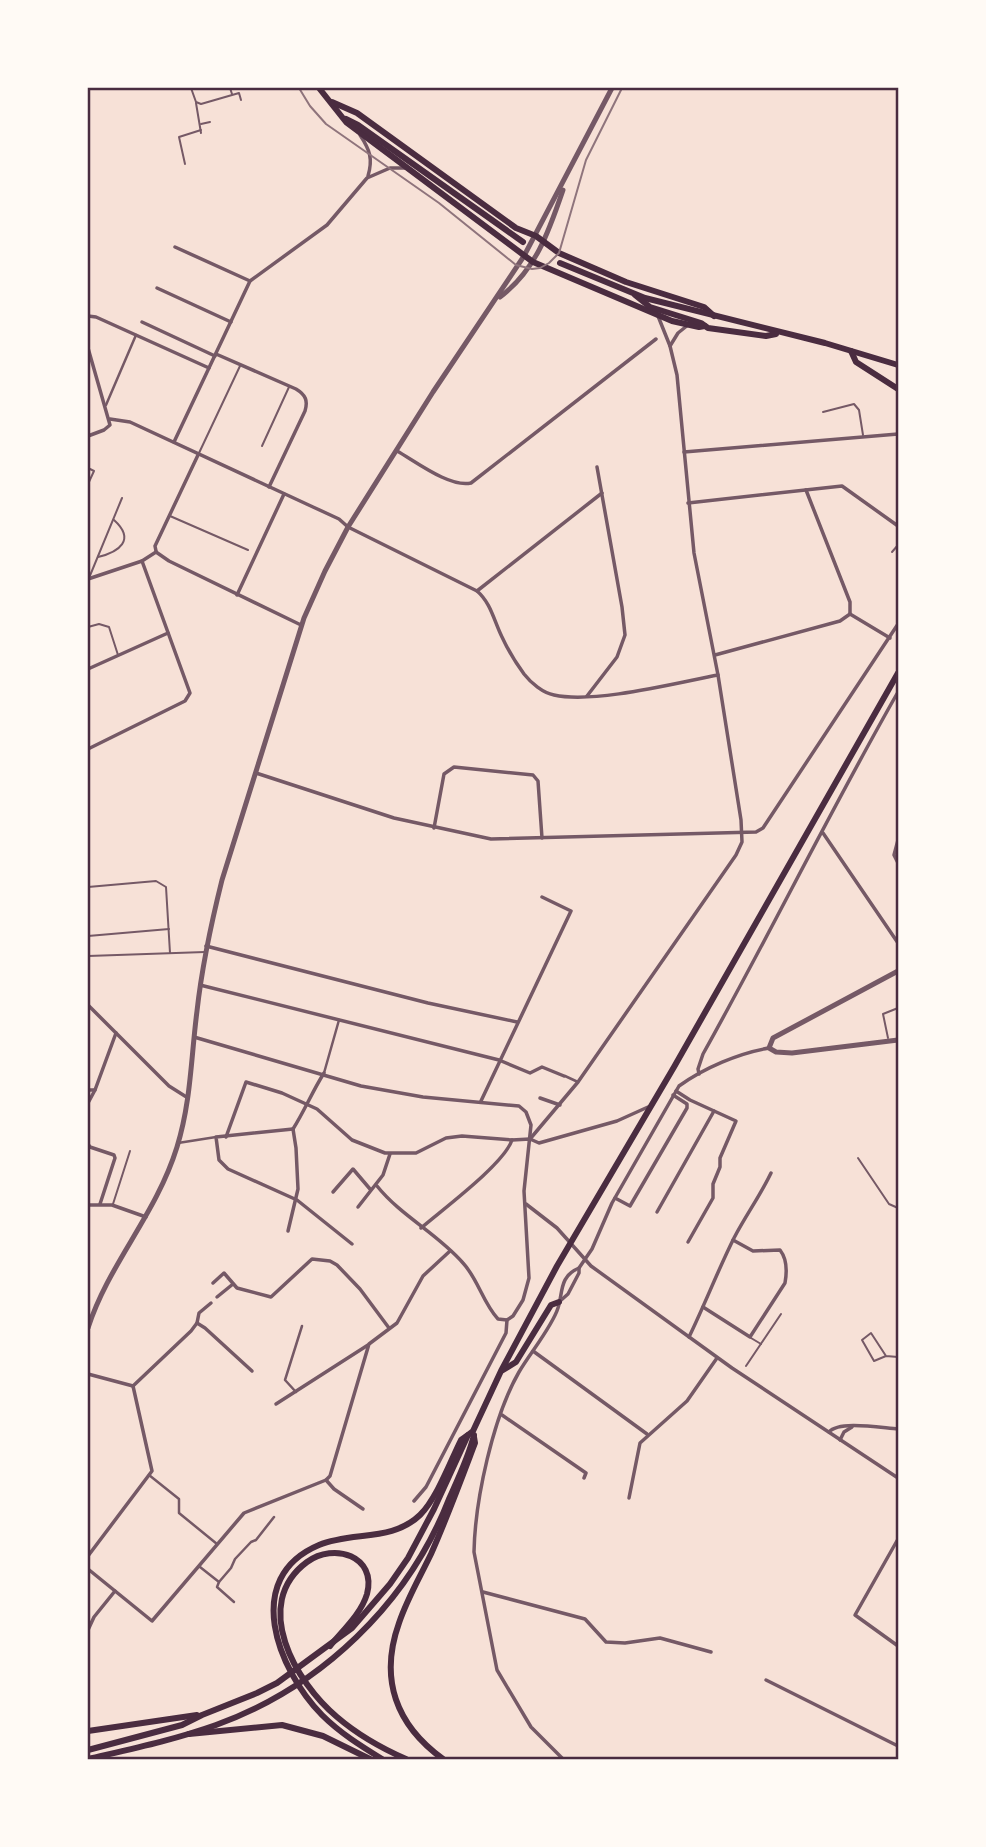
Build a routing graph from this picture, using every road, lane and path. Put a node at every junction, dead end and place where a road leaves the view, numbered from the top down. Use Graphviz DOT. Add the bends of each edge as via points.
graph roads {
  1 [pos="191,88"];
  2 [pos="230,88"];
  3 [pos="318,88"];
  4 [pos="612,88"];
  5 [pos="232,95"];
  6 [pos="241,100"];
  7 [pos="328,101"];
  8 [pos="196,102"];
  9 [pos="344,108"];
  10 [pos="210,122"];
  11 [pos="200,124"];
  12 [pos="357,127"];
  13 [pos="185,164"];
  14 [pos="405,168"];
  15 [pos="568,177"];
  16 [pos="367,178"];
  17 [pos="536,236"];
  18 [pos="523,242"];
  19 [pos="544,242"];
  20 [pos="176,247"];
  21 [pos="524,256"];
  22 [pos="533,262"];
  23 [pos="560,263"];
  24 [pos="250,281"];
  25 [pos="157,288"];
  26 [pos="633,294"];
  27 [pos="497,299"];
  28 [pos="88,316"];
  29 [pos="658,316"];
  30 [pos="714,316"];
  31 [pos="142,322"];
  32 [pos="230,322"];
  33 [pos="688,325"];
  34 [pos="705,326"];
  35 [pos="779,333"];
  36 [pos="136,335"];
  37 [pos="656,339"];
  38 [pos="670,346"];
  39 [pos="88,348"];
  40 [pos="851,351"];
  41 [pos="215,355"];
  42 [pos="879,359"];
  43 [pos="898,360"];
  44 [pos="240,365"];
  45 [pos="898,365"];
  46 [pos="209,368"];
  47 [pos="289,387"];
  48 [pos="898,389"];
  49 [pos="106,405"];
  50 [pos="823,412"];
  51 [pos="110,419"];
  52 [pos="898,434"];
  53 [pos="88,436"];
  54 [pos="863,436"];
  55 [pos="174,442"];
  56 [pos="262,446"];
  57 [pos="397,451"];
  58 [pos="684,452"];
  59 [pos="198,455"];
  60 [pos="597,467"];
  61 [pos="88,468"];
  62 [pos="88,484"];
  63 [pos="270,487"];
  64 [pos="806,490"];
  65 [pos="284,494"];
  66 [pos="602,494"];
  67 [pos="122,499"];
  68 [pos="688,503"];
  69 [pos="169,516"];
  70 [pos="113,519"];
  71 [pos="898,526"];
  72 [pos="348,527"];
  73 [pos="898,545"];
  74 [pos="248,550"];
  75 [pos="156,552"];
  76 [pos="892,552"];
  77 [pos="97,557"];
  78 [pos="142,561"];
  79 [pos="88,579"];
  80 [pos="477,591"];
  81 [pos="237,595"];
  82 [pos="850,614"];
  83 [pos="898,624"];
  84 [pos="302,625"];
  85 [pos="88,627"];
  86 [pos="168,633"];
  87 [pos="890,638"];
  88 [pos="118,656"];
  89 [pos="715,656"];
  90 [pos="898,666"];
  91 [pos="88,669"];
  92 [pos="898,673"];
  93 [pos="718,675"];
  94 [pos="889,688"];
  95 [pos="898,692"];
  96 [pos="587,696"];
  97 [pos="88,749"];
  98 [pos="256,773"];
  99 [pos="434,828"];
  100 [pos="742,832"];
  101 [pos="822,833"];
  102 [pos="542,838"];
  103 [pos="898,840"];
  104 [pos="898,863"];
  105 [pos="88,887"];
  106 [pos="542,897"];
  107 [pos="169,929"];
  108 [pos="88,936"];
  109 [pos="898,943"];
  110 [pos="205,949"];
  111 [pos="170,953"];
  112 [pos="88,956"];
  113 [pos="898,971"];
  114 [pos="200,985"];
  115 [pos="88,1005"];
  116 [pos="898,1008"];
  117 [pos="339,1020"];
  118 [pos="517,1022"];
  119 [pos="116,1033"];
  120 [pos="194,1037"];
  121 [pos="898,1040"];
  122 [pos="888,1041"];
  123 [pos="769,1048"];
  124 [pos="499,1060"];
  125 [pos="324,1073"];
  126 [pos="699,1074"];
  127 [pos="564,1076"];
  128 [pos="578,1082"];
  129 [pos="88,1090"];
  130 [pos="95,1090"];
  131 [pos="675,1093"];
  132 [pos="188,1098"];
  133 [pos="540,1098"];
  134 [pos="481,1102"];
  135 [pos="88,1103"];
  136 [pos="560,1105"];
  137 [pos="652,1105"];
  138 [pos="307,1106"];
  139 [pos="714,1111"];
  140 [pos="293,1129"];
  141 [pos="216,1137"];
  142 [pos="226,1137"];
  143 [pos="530,1139"];
  144 [pos="512,1140"];
  145 [pos="178,1143"];
  146 [pos="88,1144"];
  147 [pos="130,1151"];
  148 [pos="390,1154"];
  149 [pos="858,1158"];
  150 [pos="771,1173"];
  151 [pos="377,1186"];
  152 [pos="370,1189"];
  153 [pos="333,1192"];
  154 [pos="615,1198"];
  155 [pos="297,1200"];
  156 [pos="100,1204"];
  157 [pos="526,1204"];
  158 [pos="88,1205"];
  159 [pos="112,1205"];
  160 [pos="358,1207"];
  161 [pos="898,1209"];
  162 [pos="657,1212"];
  163 [pos="146,1217"];
  164 [pos="421,1228"];
  165 [pos="288,1231"];
  166 [pos="733,1240"];
  167 [pos="571,1242"];
  168 [pos="688,1242"];
  169 [pos="352,1244"];
  170 [pos="450,1251"];
  171 [pos="584,1259"];
  172 [pos="579,1268"];
  173 [pos="213,1283"];
  174 [pos="233,1284"];
  175 [pos="217,1297"];
  176 [pos="559,1302"];
  177 [pos="211,1303"];
  178 [pos="703,1307"];
  179 [pos="781,1314"];
  180 [pos="507,1320"];
  181 [pos="197,1323"];
  182 [pos="303,1326"];
  183 [pos="88,1328"];
  184 [pos="389,1329"];
  185 [pos="689,1337"];
  186 [pos="750,1337"];
  187 [pos="369,1344"];
  188 [pos="761,1345"];
  189 [pos="533,1351"];
  190 [pos="886,1356"];
  191 [pos="898,1357"];
  192 [pos="717,1358"];
  193 [pos="746,1366"];
  194 [pos="252,1371"];
  195 [pos="502,1371"];
  196 [pos="88,1374"];
  197 [pos="133,1386"];
  198 [pos="296,1392"];
  199 [pos="276,1405"];
  200 [pos="502,1415"];
  201 [pos="898,1416"];
  202 [pos="854,1426"];
  203 [pos="898,1429"];
  204 [pos="829,1432"];
  205 [pos="472,1434"];
  206 [pos="647,1434"];
  207 [pos="840,1440"];
  208 [pos="149,1475"];
  209 [pos="584,1478"];
  210 [pos="898,1478"];
  211 [pos="326,1480"];
  212 [pos="629,1498"];
  213 [pos="414,1501"];
  214 [pos="363,1508"];
  215 [pos="274,1517"];
  216 [pos="898,1539"];
  217 [pos="218,1545"];
  218 [pos="88,1556"];
  219 [pos="200,1567"];
  220 [pos="88,1569"];
  221 [pos="219,1582"];
  222 [pos="115,1591"];
  223 [pos="483,1592"];
  224 [pos="234,1602"];
  225 [pos="88,1630"];
  226 [pos="330,1646"];
  227 [pos="898,1646"];
  228 [pos="711,1652"];
  229 [pos="766,1680"];
  230 [pos="202,1715"];
  231 [pos="88,1731"];
  232 [pos="189,1734"];
  233 [pos="898,1746"];
  234 [pos="88,1750"];
  235 [pos="88,1759"];
  236 [pos="370,1759"];
  237 [pos="382,1759"];
  238 [pos="406,1759"];
  239 [pos="443,1759"];
  240 [pos="563,1759"];
  1 -- 8 [label="lane"];
  2 -- 5 [label="lane"];
  3 -- 7 [label="main road"];
  4 -- 15 [label="street"];
  5 -- 6 [label="lane" via="239,93"];
  5 -- 8 [label="lane"];
  7 -- 9 [label="main road"];
  7 -- 12 [label="main road"];
  8 -- 11 [label="lane"];
  9 -- 12 [label="main road"];
  9 -- 17 [label="main road" via="516,228"];
  10 -- 11 [label="lane"];
  11 -- 13 [label="lane" via="201,132 179,137"];
  12 -- 14 [label="main road"];
  12 -- 16 [label="street" via="371,156"];
  12 -- 18 [label="main road"];
  14 -- 16 [label="street" via="390,168"];
  14 -- 21 [label="main road"];
  15 -- 17 [label="street"];
  15 -- 19 [label="street"];
  16 -- 24 [label="street" via="327,225"];
  17 -- 19 [label="main road"];
  17 -- 21 [label="street"];
  19 -- 22 [label="street"];
  19 -- 30 [label="main road" via="626,282 704,307"];
  20 -- 24 [label="street"];
  21 -- 22 [label="main road"];
  21 -- 27 [label="street"];
  22 -- 27 [label="street"];
  22 -- 29 [label="main road"];
  23 -- 26 [label="main road"];
  24 -- 32 [label="street"];
  25 -- 32 [label="street"];
  26 -- 30 [label="main road"];
  26 -- 34 [label="main road" via="643,304"];
  27 -- 57 [label="street"];
  28 -- 36 [label="street"];
  29 -- 33 [label="main road"];
  29 -- 38 [label="street"];
  30 -- 35 [label="main road"];
  31 -- 41 [label="street"];
  32 -- 41 [label="street"];
  33 -- 34 [label="main road"];
  33 -- 38 [label="street"];
  34 -- 35 [label="main road" via="766,336"];
  35 -- 40 [label="main road"];
  36 -- 46 [label="street"];
  36 -- 49 [label="street"];
  37 -- 57 [label="street" via="471,483 446,479"];
  38 -- 58 [label="street"];
  39 -- 49 [label="street"];
  40 -- 42 [label="main road"];
  40 -- 48 [label="main road" via="856,362"];
  41 -- 44 [label="street"];
  41 -- 46 [label="street"];
  42 -- 43 [label="main road"];
  42 -- 45 [label="main road"];
  44 -- 47 [label="street"];
  44 -- 59 [label="lane"];
  46 -- 55 [label="street"];
  47 -- 56 [label="lane"];
  47 -- 63 [label="street" via="302,393 307,404"];
  49 -- 51 [label="street"];
  50 -- 54 [label="lane" via="854,404"];
  51 -- 53 [label="street" via="104,430"];
  51 -- 55 [label="street" via="130,422"];
  52 -- 54 [label="street"];
  54 -- 58 [label="street"];
  55 -- 59 [label="street"];
  57 -- 72 [label="street"];
  58 -- 68 [label="street"];
  59 -- 63 [label="street"];
  59 -- 69 [label="street"];
  60 -- 66 [label="street"];
  61 -- 62 [label="lane" via="94,471"];
  63 -- 65 [label="street"];
  64 -- 68 [label="street"];
  64 -- 71 [label="street" via="842,486"];
  64 -- 82 [label="street" via="850,601"];
  65 -- 72 [label="street"];
  65 -- 81 [label="street"];
  66 -- 80 [label="street"];
  66 -- 96 [label="street" via="625,635 617,657"];
  67 -- 70 [label="lane"];
  68 -- 89 [label="street"];
  69 -- 74 [label="lane"];
  69 -- 75 [label="street"];
  70 -- 77 [label="lane"];
  70 -- 77 [label="lane" via="120,526 123,545"];
  72 -- 80 [label="street"];
  72 -- 84 [label="street"];
  73 -- 76 [label="lane"];
  75 -- 78 [label="street"];
  75 -- 81 [label="street"];
  77 -- 79 [label="lane"];
  78 -- 79 [label="street"];
  78 -- 86 [label="street"];
  80 -- 96 [label="street" via="485,597 503,639 531,681 552,695"];
  81 -- 84 [label="street"];
  82 -- 87 [label="street"];
  82 -- 89 [label="street" via="840,621"];
  83 -- 87 [label="street"];
  84 -- 98 [label="street"];
  85 -- 88 [label="lane" via="109,627"];
  86 -- 88 [label="street"];
  86 -- 97 [label="street" via="190,693 185,701"];
  87 -- 100 [label="street" via="762,828"];
  88 -- 91 [label="street"];
  89 -- 93 [label="street"];
  90 -- 94 [label="main road"];
  92 -- 94 [label="main road"];
  93 -- 96 [label="street"];
  93 -- 100 [label="street"];
  94 -- 137 [label="main road"];
  95 -- 101 [label="street"];
  98 -- 99 [label="street"];
  98 -- 110 [label="street"];
  99 -- 102 [label="street" via="491,839"];
  99 -- 102 [label="street" via="444,774 454,767 533,775 538,781"];
  100 -- 102 [label="street"];
  100 -- 128 [label="street" via="737,855"];
  101 -- 109 [label="street"];
  101 -- 126 [label="street" via="703,1054"];
  103 -- 104 [label="street" via="894,855"];
  105 -- 107 [label="lane" via="156,881 166,887"];
  106 -- 118 [label="street" via="571,911"];
  107 -- 108 [label="lane"];
  107 -- 111 [label="lane"];
  110 -- 111 [label="lane"];
  110 -- 114 [label="street"];
  110 -- 118 [label="street"];
  111 -- 112 [label="lane"];
  113 -- 123 [label="street" via="773,1038"];
  114 -- 117 [label="street"];
  114 -- 120 [label="street"];
  115 -- 119 [label="street"];
  116 -- 122 [label="lane" via="883,1014"];
  117 -- 124 [label="street"];
  117 -- 125 [label="street"];
  118 -- 124 [label="street"];
  119 -- 130 [label="street"];
  119 -- 132 [label="street" via="169,1086"];
  120 -- 125 [label="street"];
  120 -- 132 [label="street"];
  121 -- 122 [label="street"];
  122 -- 123 [label="street" via="792,1053"];
  123 -- 126 [label="street" via="745,1053"];
  124 -- 127 [label="street" via="530,1073 542,1067"];
  124 -- 134 [label="street"];
  125 -- 134 [label="street" via="329,1078 398,1093"];
  125 -- 138 [label="street"];
  126 -- 131 [label="street"];
  127 -- 128 [label="street"];
  128 -- 136 [label="street"];
  129 -- 130 [label="street"];
  130 -- 135 [label="street"];
  131 -- 139 [label="street"];
  131 -- 154 [label="street"];
  131 -- 154 [label="street" via="687,1108 630,1206"];
  132 -- 145 [label="street"];
  133 -- 136 [label="street"];
  134 -- 143 [label="street" via="524,1109 531,1125"];
  136 -- 143 [label="street"];
  137 -- 143 [label="street" via="617,1121 538,1143"];
  137 -- 167 [label="main road"];
  138 -- 140 [label="street"];
  138 -- 142 [label="street" via="246,1082"];
  138 -- 148 [label="street" via="317,1109 352,1140"];
  139 -- 162 [label="street"];
  139 -- 168 [label="street" via="736,1121 720,1158 713,1198"];
  140 -- 142 [label="street"];
  140 -- 155 [label="street"];
  141 -- 142 [label="street"];
  141 -- 145 [label="street"];
  141 -- 155 [label="street" via="223,1166"];
  143 -- 144 [label="street"];
  143 -- 157 [label="street"];
  144 -- 148 [label="street" via="462,1136 446,1138 416,1153"];
  144 -- 164 [label="street" via="494,1165"];
  145 -- 163 [label="street"];
  146 -- 156 [label="street" via="115,1158"];
  147 -- 159 [label="lane"];
  148 -- 151 [label="street"];
  149 -- 161 [label="lane" via="889,1204"];
  150 -- 166 [label="street"];
  151 -- 152 [label="street"];
  151 -- 164 [label="street"];
  152 -- 153 [label="street" via="353,1169"];
  152 -- 160 [label="street"];
  154 -- 171 [label="street"];
  155 -- 165 [label="street"];
  155 -- 169 [label="street"];
  156 -- 158 [label="street"];
  156 -- 159 [label="street"];
  157 -- 167 [label="street"];
  157 -- 180 [label="street" via="529,1278 523,1300"];
  159 -- 163 [label="street"];
  163 -- 183 [label="street" via="100,1294"];
  164 -- 170 [label="street"];
  166 -- 178 [label="street"];
  166 -- 186 [label="street" via="753,1251 779,1250 784,1255 785,1283"];
  167 -- 171 [label="street"];
  167 -- 195 [label="main road"];
  170 -- 180 [label="street" via="464,1264 492,1312"];
  170 -- 184 [label="street" via="423,1276"];
  171 -- 172 [label="street"];
  171 -- 185 [label="street"];
  172 -- 176 [label="street" via="568,1294"];
  172 -- 176 [label="street" via="562,1285"];
  173 -- 174 [label="street" via="225,1273"];
  174 -- 175 [label="street"];
  174 -- 184 [label="street" via="274,1297 312,1259 330,1261 360,1289"];
  176 -- 189 [label="street"];
  176 -- 195 [label="main road" via="551,1305 516,1362"];
  177 -- 181 [label="street"];
  178 -- 185 [label="street"];
  178 -- 186 [label="street"];
  179 -- 188 [label="lane"];
  180 -- 213 [label="street" via="506,1333 487,1370 426,1487"];
  181 -- 194 [label="street"];
  181 -- 197 [label="street"];
  182 -- 198 [label="street" via="285,1380"];
  184 -- 187 [label="street"];
  185 -- 192 [label="street"];
  186 -- 188 [label="lane"];
  187 -- 198 [label="street"];
  187 -- 211 [label="street"];
  188 -- 193 [label="lane"];
  189 -- 200 [label="street" via="512,1385"];
  189 -- 206 [label="street"];
  190 -- 190 [label="lane" via="874,1362 862,1340 871,1334"];
  190 -- 191 [label="lane"];
  192 -- 204 [label="street"];
  192 -- 206 [label="street" via="687,1401"];
  195 -- 205 [label="main road"];
  196 -- 197 [label="street"];
  197 -- 208 [label="street" via="152,1471"];
  198 -- 199 [label="street"];
  200 -- 209 [label="street" via="586,1473"];
  200 -- 223 [label="street" via="475,1522 474,1552"];
  201 -- 203 [label="street"];
  202 -- 203 [label="street"];
  202 -- 204 [label="street" via="834,1427"];
  202 -- 207 [label="street"];
  204 -- 207 [label="street"];
  205 -- 226 [label="main road" via="408,1558 370,1608"];
  205 -- 232 [label="main road" via="442,1518 418,1564 380,1614 322,1668 283,1695"];
  205 -- 237 [label="main road" via="461,1440 421,1514 388,1533 319,1545 301,1555 279,1583 273,1621 278,1643 302,1692 345,1735"];
  205 -- 239 [label="main road" via="475,1443 400,1620 391,1654 392,1688 402,1716 419,1740"];
  206 -- 212 [label="street" via="637,1448"];
  207 -- 210 [label="street"];
  208 -- 217 [label="street" via="178,1499 178,1513"];
  208 -- 218 [label="street"];
  211 -- 214 [label="street"];
  211 -- 217 [label="street" via="244,1513"];
  215 -- 221 [label="street"];
  216 -- 227 [label="street" via="855,1615"];
  217 -- 219 [label="street"];
  219 -- 221 [label="street"];
  219 -- 222 [label="street" via="152,1621"];
  220 -- 222 [label="street"];
  221 -- 224 [label="street" via="217,1587"];
  222 -- 225 [label="street"];
  223 -- 228 [label="street" via="586,1619 606,1642 660,1638"];
  223 -- 240 [label="street" via="497,1670 531,1727"];
  226 -- 230 [label="main road" via="277,1683"];
  226 -- 238 [label="main road" via="355,1617 368,1589 360,1563 339,1552 322,1553 296,1572 281,1604 284,1639 300,1676 325,1706 379,1747"];
  229 -- 233 [label="street"];
  230 -- 231 [label="main road"];
  230 -- 234 [label="main road" via="182,1725"];
  232 -- 235 [label="main road"];
  232 -- 236 [label="main road" via="282,1725 323,1736"];
}
